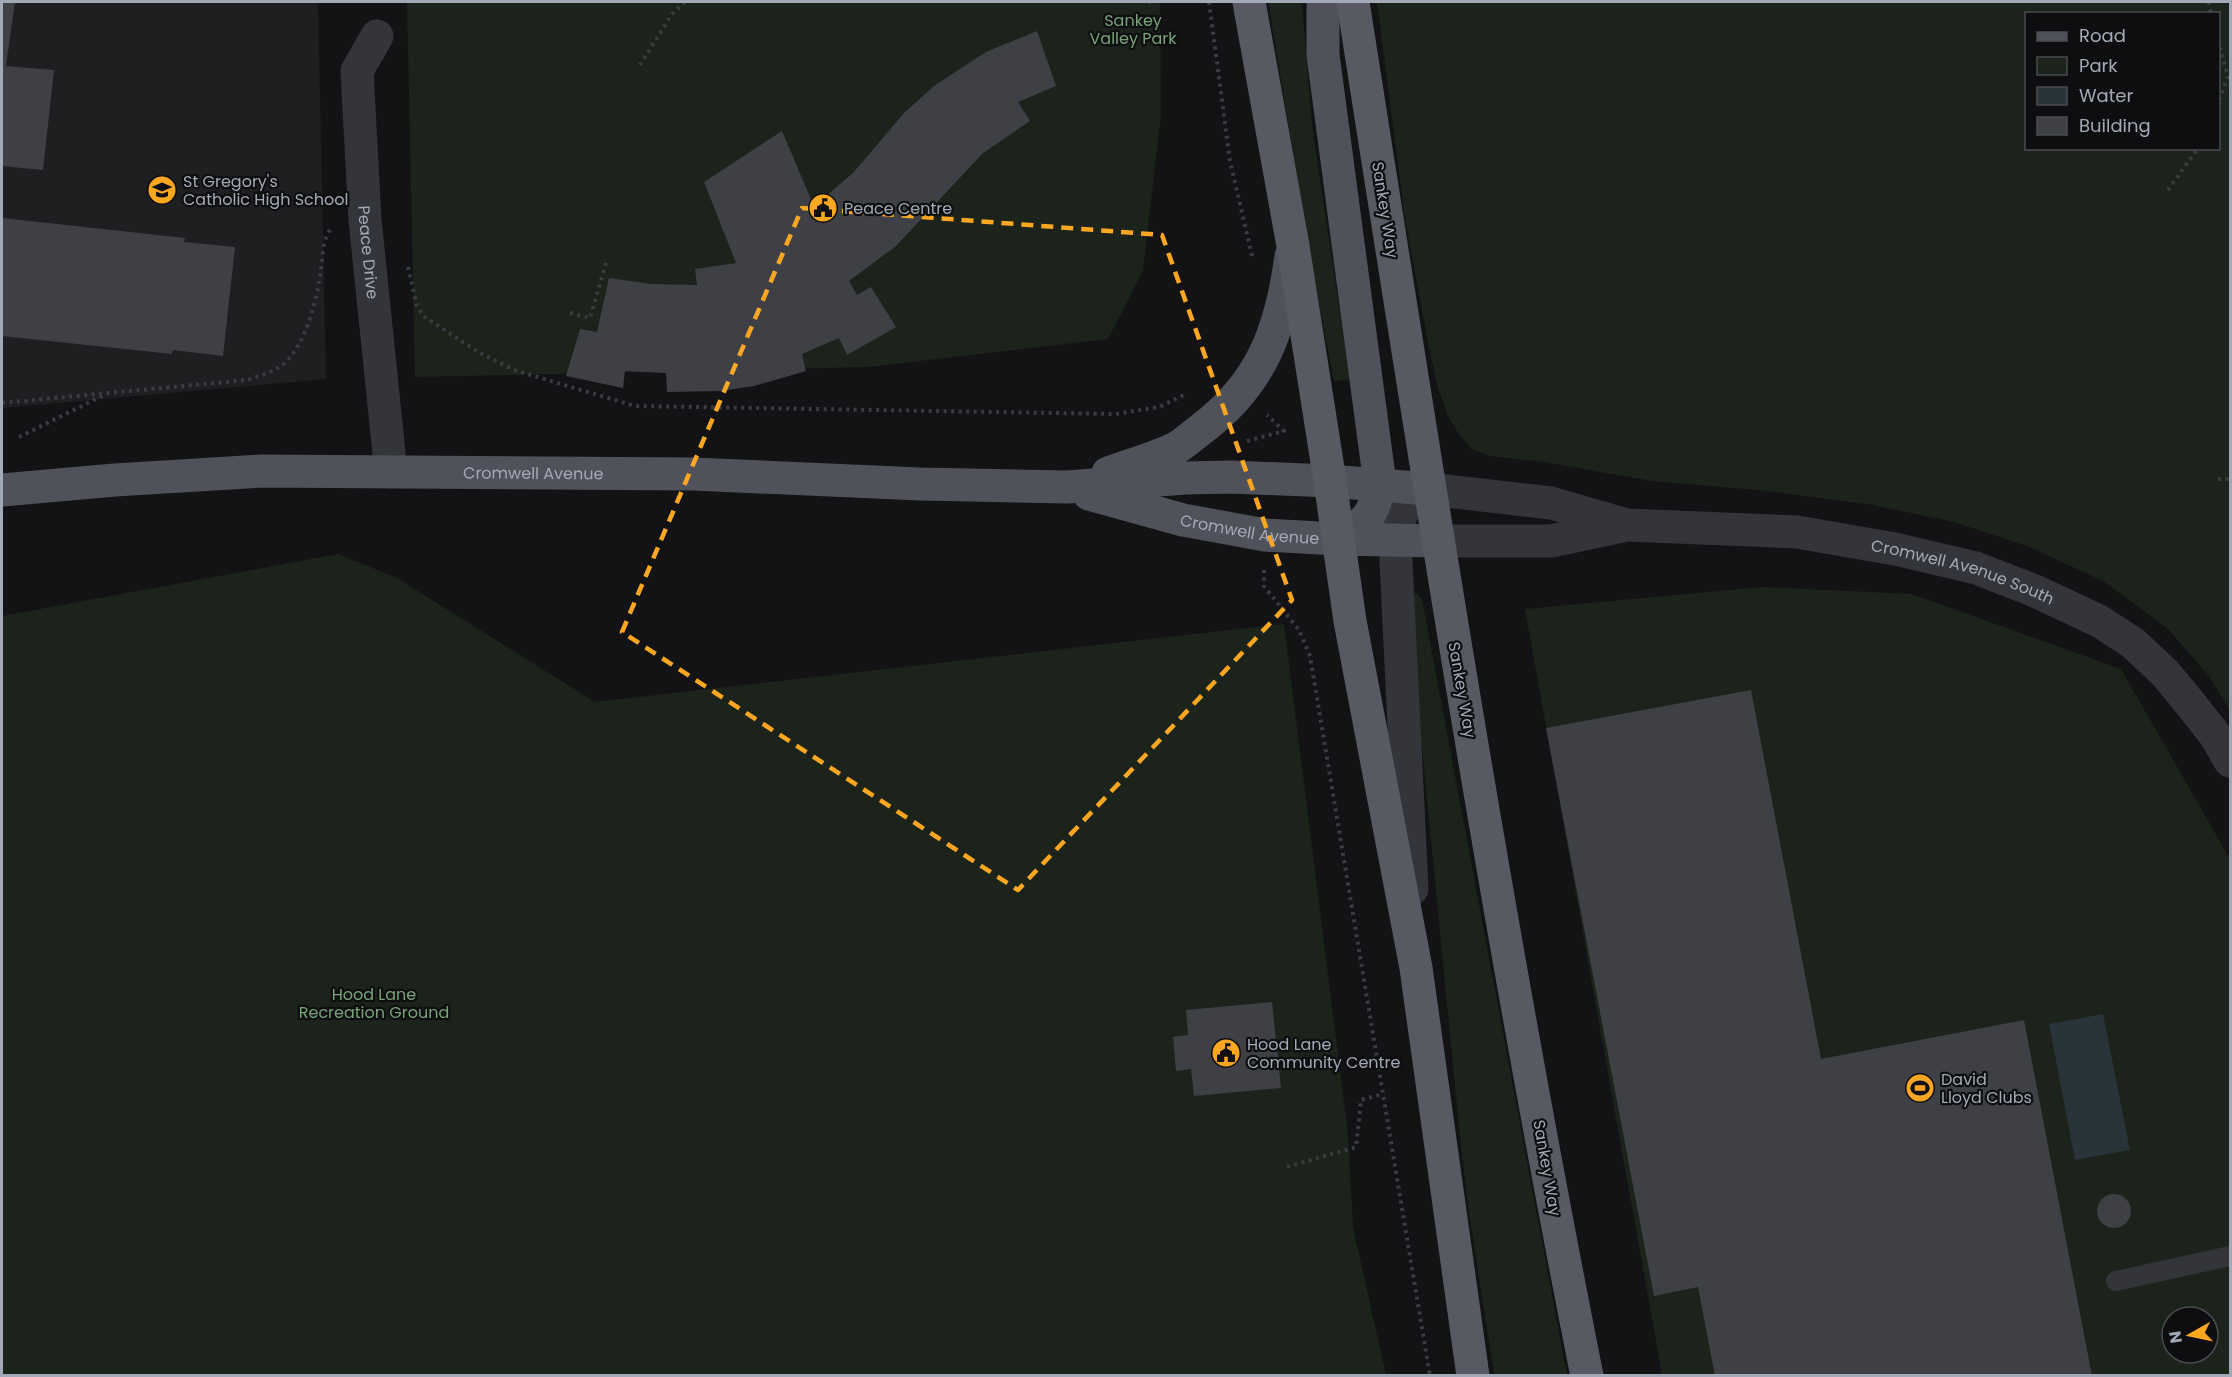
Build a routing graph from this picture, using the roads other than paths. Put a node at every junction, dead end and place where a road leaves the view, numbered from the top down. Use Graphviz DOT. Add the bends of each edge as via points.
graph roads {
  1 [pos="1249,2"];
  2 [pos="1323,2"];
  3 [pos="1353,2"];
  4 [pos="377,36"];
  5 [pos="1293,246"];
  6 [pos="390,472"];
  7 [pos="1330,481"];
  8 [pos="1380,484"];
  9 [pos="1067,487"];
  10 [pos="1429,489"];
  11 [pos="2,490"];
  12 [pos="1627,525"];
  13 [pos="1337,539"];
  14 [pos="1395,541"];
  15 [pos="1437,541"];
  16 [pos="2230,761"];
  17 [pos="1416,968"];
  18 [pos="2230,1256"];
  19 [pos="2116,1281"];
  20 [pos="1473,1376"];
  21 [pos="1587,1376"];
  1 -- 5 [label="highway"];
  2 -- 8 [label="main road" via="1323,55"];
  3 -- 10 [label="highway, Sankey Way"];
  4 -- 6 [label="street, Peace Drive" via="357,71 365,220"];
  5 -- 7 [label="highway"];
  5 -- 9 [label="main road" via="1286,296 1276,330 1261,364 1221,415 1176,448"];
  6 -- 9 [label="main road, Cromwell Avenue" via="693,474"];
  6 -- 11 [label="main road, Cromwell Avenue" via="262,471"];
  7 -- 8 [label="main road, Cromwell Avenue"];
  7 -- 9 [label="main road, Cromwell Avenue" via="1185,478"];
  7 -- 13 [label="highway"];
  8 -- 10 [label="main road, Cromwell Avenue"];
  8 -- 13 [label="main road" via="1375,506 1362,525"];
  9 -- 13 [label="main road, Cromwell Avenue" via="1183,520 1265,535"];
  10 -- 12 [label="street, Cromwell Avenue South" via="1551,503"];
  10 -- 14 [label="street" via="1404,508 1396,524"];
  10 -- 15 [label="highway, Sankey Way"];
  12 -- 15 [label="street, Cromwell Avenue South" via="1551,541"];
  12 -- 16 [label="street, Cromwell Avenue South" via="1797,532 1976,568 2025,587 2098,621 2133,643 2189,702"];
  13 -- 14 [label="main road, Cromwell Avenue"];
  13 -- 17 [label="highway"];
  14 -- 15 [label="main road, Cromwell Avenue"];
  14 -- 17 [label="street"];
  15 -- 21 [label="highway, Sankey Way" via="1491,860"];
  17 -- 20 [label="highway"];
  18 -- 19 [label="lane"];
}
